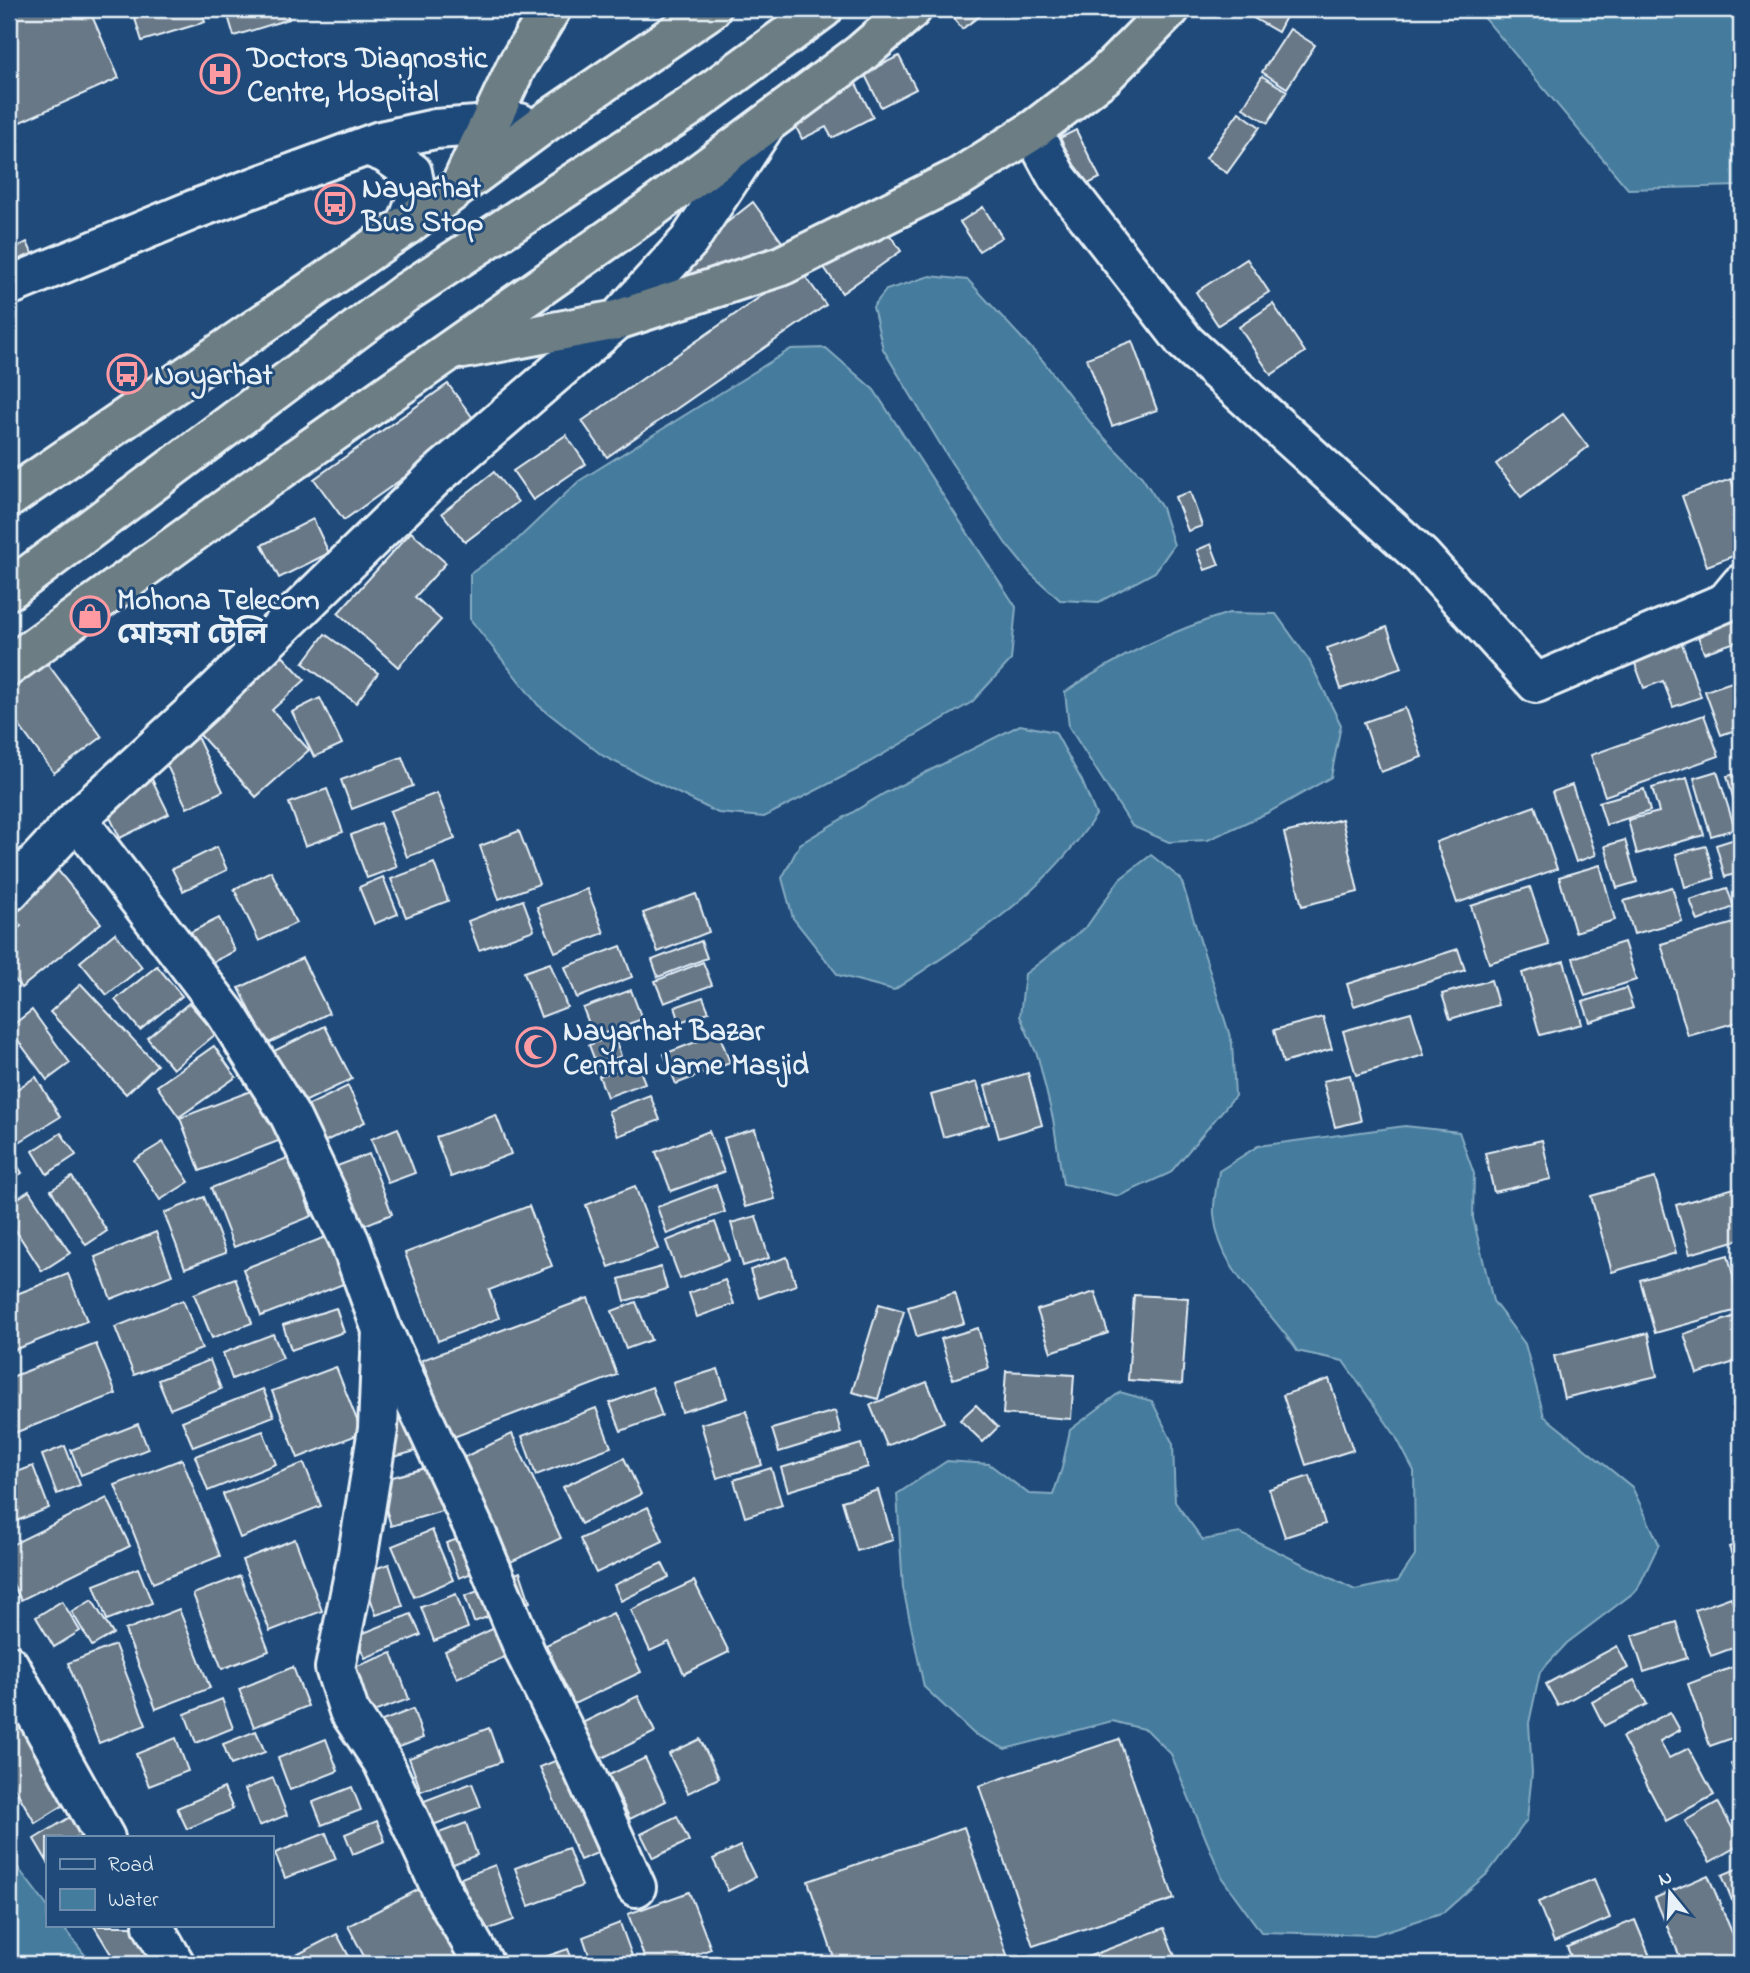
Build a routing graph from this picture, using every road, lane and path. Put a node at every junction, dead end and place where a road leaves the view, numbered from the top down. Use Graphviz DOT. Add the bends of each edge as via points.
graph roads {
  1 [pos="551,9"];
  2 [pos="711,9"];
  3 [pos="823,9"];
  4 [pos="912,9"];
  5 [pos="1170,9"];
  6 [pos="769,120"];
  7 [pos="546,122"];
  8 [pos="489,125"];
  9 [pos="1032,131"];
  10 [pos="367,146"];
  11 [pos="460,185"];
  12 [pos="407,225"];
  13 [pos="9,286"];
  14 [pos="617,320"];
  15 [pos="449,352"];
  16 [pos="9,498"];
  17 [pos="1741,584"];
  18 [pos="9,590"];
  19 [pos="9,666"];
  20 [pos="77,819"];
  21 [pos="9,892"];
  22 [pos="382,1330"];
  23 [pos="9,1665"];
  24 [pos="104,1836"];
  25 [pos="636,1887"];
  26 [pos="154,1927"];
  27 [pos="174,1964"];
  28 [pos="484,1964"];
  1 -- 8 [label="highway" via="517,65"];
  2 -- 7 [label="highway"];
  3 -- 18 [label="highway" via="688,108 405,293"];
  4 -- 6 [label="highway" via="860,54"];
  5 -- 9 [label="highway" via="1104,76"];
  6 -- 14 [label="street" via="689,241"];
  6 -- 15 [label="highway"];
  7 -- 8 [label="street"];
  7 -- 11 [label="highway"];
  8 -- 10 [label="street" via="408,132"];
  8 -- 11 [label="highway"];
  9 -- 14 [label="highway" via="958,178 781,267"];
  9 -- 17 [label="street" via="1057,177 1185,342 1421,556 1536,683 1726,602"];
  10 -- 12 [label="street" via="412,172 417,197"];
  10 -- 13 [label="street" via="193,210"];
  11 -- 12 [label="highway"];
  12 -- 16 [label="highway"];
  14 -- 15 [label="highway"];
  14 -- 20 [label="street" via="436,476 208,699"];
  15 -- 19 [label="highway"];
  20 -- 21 [label="street"];
  20 -- 22 [label="street" via="227,1015 290,1116 350,1242"];
  22 -- 25 [label="street"];
  22 -- 28 [label="street" via="378,1429 335,1668 349,1712 383,1762 445,1897"];
  23 -- 24 [label="street"];
  26 -- 27 [label="street"];
}
